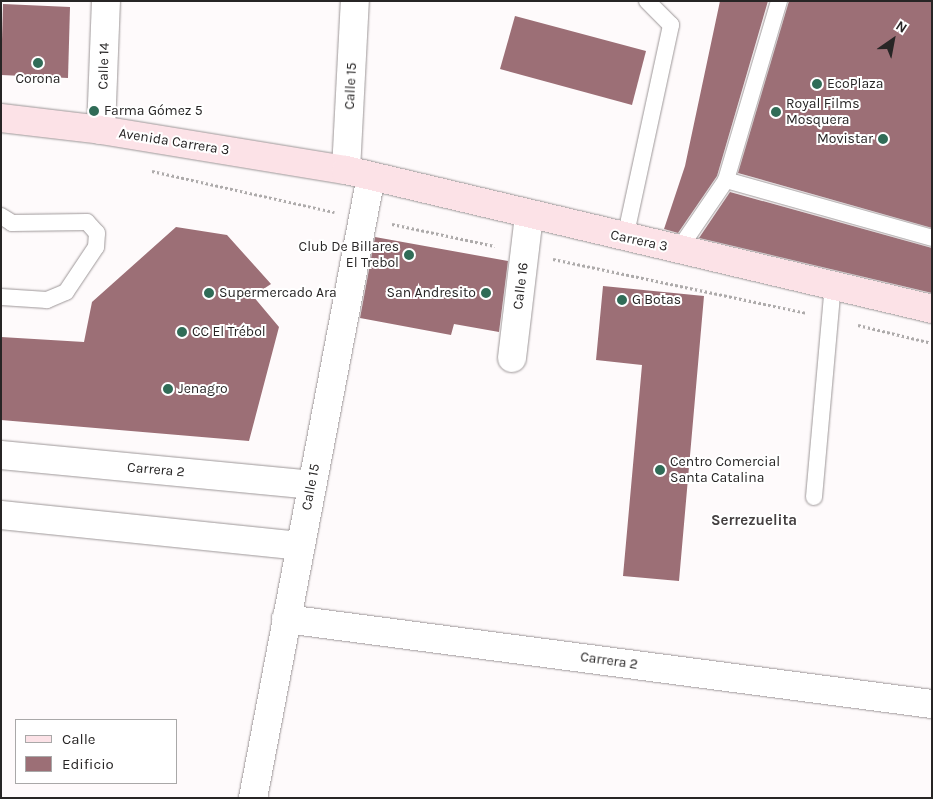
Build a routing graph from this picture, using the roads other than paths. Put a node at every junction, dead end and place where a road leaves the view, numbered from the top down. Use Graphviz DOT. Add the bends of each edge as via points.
graph roads {
  1 [pos="106,1"];
  2 [pos="355,1"];
  3 [pos="647,1"];
  4 [pos="779,1"];
  5 [pos="1,118"];
  6 [pos="101,130"];
  7 [pos="358,173"];
  8 [pos="726,180"];
  9 [pos="529,215"];
  10 [pos="1,216"];
  11 [pos="624,238"];
  12 [pos="932,238"];
  13 [pos="679,249"];
  14 [pos="834,283"];
  15 [pos="1,297"];
  16 [pos="932,309"];
  17 [pos="512,358"];
  18 [pos="1,456"];
  19 [pos="311,485"];
  20 [pos="814,497"];
  21 [pos="1,515"];
  22 [pos="299,546"];
  23 [pos="286,619"];
  24 [pos="932,704"];
  25 [pos="252,798"];
  1 -- 6 [label="street, Calle 14"];
  2 -- 7 [label="street, Calle 15"];
  3 -- 11 [label="lane" via="671,24"];
  4 -- 8 [label="lane"];
  5 -- 6 [label="main road, Avenida Carrera 3"];
  6 -- 7 [label="main road, Avenida Carrera 3"];
  7 -- 9 [label="main road, Carrera 3"];
  7 -- 19 [label="street, Calle 15" via="362,218"];
  8 -- 12 [label="lane"];
  8 -- 13 [label="lane"];
  9 -- 11 [label="main road, Carrera 3"];
  9 -- 17 [label="street, Calle 16"];
  10 -- 15 [label="lane" via="12,223 87,222 98,233 96,247 66,292 47,300"];
  11 -- 13 [label="main road, Carrera 3"];
  13 -- 14 [label="main road, Carrera 3"];
  14 -- 16 [label="main road, Carrera 3"];
  14 -- 20 [label="lane"];
  18 -- 19 [label="street, Carrera 2"];
  19 -- 22 [label="street, Calle 15"];
  21 -- 22 [label="street"];
  22 -- 23 [label="street, Calle 15"];
  23 -- 24 [label="street, Carrera 2"];
  23 -- 25 [label="street, Calle 15"];
}
